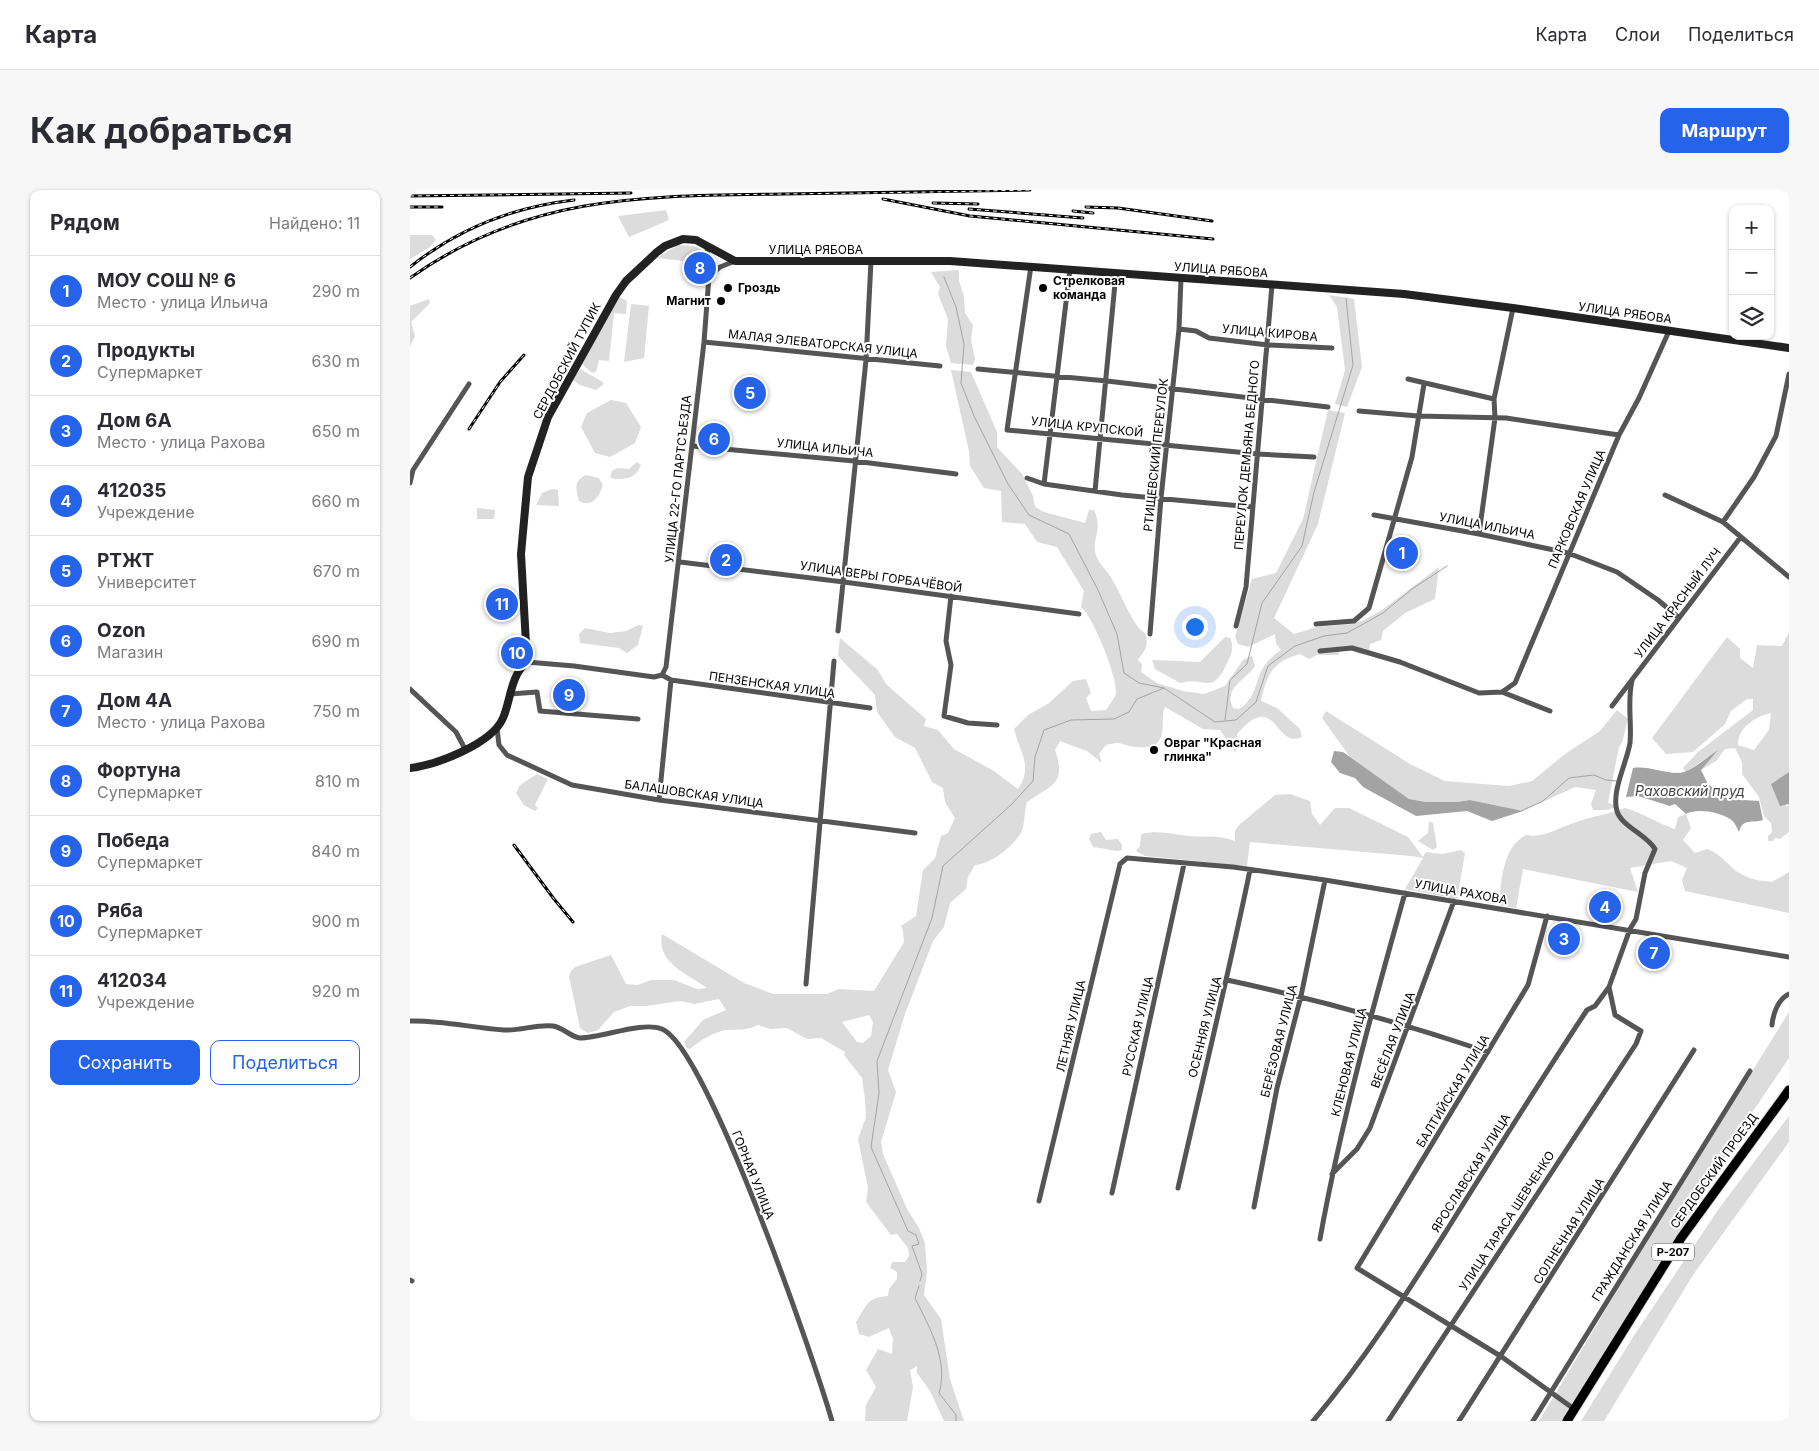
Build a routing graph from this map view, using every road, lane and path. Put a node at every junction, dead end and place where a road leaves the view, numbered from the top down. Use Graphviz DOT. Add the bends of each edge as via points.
graph roads {
  1 [pos="706,245"];
  2 [pos="657,252"];
  3 [pos="734,261"];
  4 [pos="871,261"];
  5 [pos="1031,266"];
  6 [pos="1070,269"];
  7 [pos="1116,272"];
  8 [pos="709,276"];
  9 [pos="1181,278"];
  10 [pos="1272,285"];
  11 [pos="1513,308"];
  12 [pos="1179,329"];
  13 [pos="1669,331"];
  14 [pos="704,342"];
  15 [pos="1268,345"];
  16 [pos="1332,348"];
  17 [pos="1789,348"];
  18 [pos="866,360"];
  19 [pos="940,366"];
  20 [pos="978,369"];
  21 [pos="1015,373"];
  22 [pos="1789,374"];
  23 [pos="1058,378"];
  24 [pos="1408,379"];
  25 [pos="1108,381"];
  26 [pos="469,384"];
  27 [pos="1424,384"];
  28 [pos="1173,388"];
  29 [pos="1262,398"];
  30 [pos="1494,399"];
  31 [pos="1328,407"];
  32 [pos="1359,411"];
  33 [pos="1418,416"];
  34 [pos="1495,418"];
  35 [pos="1050,433"];
  36 [pos="1619,435"];
  37 [pos="1100,438"];
  38 [pos="1166,445"];
  39 [pos="692,446"];
  40 [pos="1258,454"];
  41 [pos="1314,456"];
  42 [pos="854,461"];
  43 [pos="956,474"];
  44 [pos="1027,478"];
  45 [pos="410,483"];
  46 [pos="1044,484"];
  47 [pos="1095,491"];
  48 [pos="1664,495"];
  49 [pos="1161,498"];
  50 [pos="1252,507"];
  51 [pos="1374,515"];
  52 [pos="1393,519"];
  53 [pos="1723,522"];
  54 [pos="1478,534"];
  55 [pos="1740,538"];
  56 [pos="1568,553"];
  57 [pos="680,562"];
  58 [pos="1789,577"];
  59 [pos="844,582"];
  60 [pos="951,596"];
  61 [pos="1079,614"];
  62 [pos="1678,617"];
  63 [pos="1316,624"];
  64 [pos="1236,626"];
  65 [pos="838,631"];
  66 [pos="1150,634"];
  67 [pos="1320,651"];
  68 [pos="834,661"];
  69 [pos="527,662"];
  70 [pos="662,675"];
  71 [pos="670,680"];
  72 [pos="1632,681"];
  73 [pos="410,689"];
  74 [pos="1502,692"];
  75 [pos="510,694"];
  76 [pos="830,703"];
  77 [pos="1612,706"];
  78 [pos="870,708"];
  79 [pos="1550,711"];
  80 [pos="638,719"];
  81 [pos="997,726"];
  82 [pos="497,728"];
  83 [pos="469,748"];
  84 [pos="410,768"];
  85 [pos="659,800"];
  86 [pos="821,822"];
  87 [pos="915,833"];
  88 [pos="1127,858"];
  89 [pos="1184,864"];
  90 [pos="1250,870"];
  91 [pos="1325,880"];
  92 [pos="1405,893"];
  93 [pos="1454,901"];
  94 [pos="1547,916"];
  95 [pos="1630,929"];
  96 [pos="1789,957"];
  97 [pos="1227,980"];
  98 [pos="806,984"];
  99 [pos="1609,987"];
  100 [pos="1789,994"];
  101 [pos="1301,996"];
  102 [pos="1371,1016"];
  103 [pos="410,1021"];
  104 [pos="1772,1025"];
  105 [pos="1409,1026"];
  106 [pos="1694,1050"];
  107 [pos="1488,1052"];
  108 [pos="1750,1072"];
  109 [pos="1789,1090"];
  110 [pos="1331,1175"];
  111 [pos="1178,1188"];
  112 [pos="1112,1193"];
  113 [pos="1039,1201"];
  114 [pos="1254,1207"];
  115 [pos="1320,1239"];
  116 [pos="1404,1298"];
  117 [pos="1450,1326"];
  118 [pos="1502,1357"];
  119 [pos="1552,1392"];
  120 [pos="1574,1410"];
  121 [pos="832,1421"];
  122 [pos="1313,1421"];
  123 [pos="1388,1421"];
  124 [pos="1459,1421"];
  125 [pos="1532,1421"];
  126 [pos="1567,1421"];
  1 -- 2 [label="street, УЛИЦА РЯБОВА" via="683,239"];
  1 -- 3 [label="street, УЛИЦА РЯБОВА"];
  1 -- 8 [label="street, УЛИЦА 22-ГО ПАРТСЪЕЗДА"];
  2 -- 69 [label="street, СЕРДОБСКИЙ ТУПИК" via="626,281 599,322 548,417 528,477 521,554"];
  3 -- 4 [label="street, УЛИЦА РЯБОВА"];
  3 -- 8 [label="street"];
  4 -- 5 [label="street, УЛИЦА РЯБОВА"];
  4 -- 18 [label="street"];
  5 -- 6 [label="street, УЛИЦА РЯБОВА"];
  5 -- 21 [label="street"];
  6 -- 7 [label="street, УЛИЦА РЯБОВА"];
  6 -- 23 [label="street"];
  7 -- 9 [label="street, УЛИЦА РЯБОВА"];
  7 -- 25 [label="street"];
  8 -- 14 [label="street, УЛИЦА 22-ГО ПАРТСЪЕЗДА"];
  9 -- 10 [label="street, УЛИЦА РЯБОВА"];
  9 -- 12 [label="street, РТИЩЕВСКИЙ ПЕРЕУЛОК"];
  10 -- 11 [label="street, УЛИЦА РЯБОВА" via="1404,294"];
  10 -- 15 [label="street, ПЕРЕУЛОК ДЕМЬЯНА БЕДНОГО"];
  11 -- 13 [label="street, УЛИЦА РЯБОВА"];
  11 -- 30 [label="street"];
  12 -- 15 [label="street, УЛИЦА КИРОВА" via="1196,331 1209,338"];
  12 -- 28 [label="street, РТИЩЕВСКИЙ ПЕРЕУЛОК"];
  13 -- 17 [label="street, УЛИЦА РЯБОВА"];
  13 -- 36 [label="street, ПАРКОВСКАЯ УЛИЦА"];
  14 -- 18 [label="street, МАЛАЯ ЭЛЕВАТОРСКАЯ УЛИЦА"];
  14 -- 39 [label="street, УЛИЦА 22-ГО ПАРТСЪЕЗДА"];
  15 -- 16 [label="street, УЛИЦА КИРОВА"];
  15 -- 29 [label="street, ПЕРЕУЛОК ДЕМЬЯНА БЕДНОГО"];
  18 -- 19 [label="street, МАЛАЯ ЭЛЕВАТОРСКАЯ УЛИЦА"];
  18 -- 42 [label="street"];
  20 -- 21 [label="street"];
  21 -- 23 [label="street"];
  21 -- 35 [label="street, УЛИЦА КРУПСКОЙ" via="1007,430"];
  22 -- 53 [label="street" via="1776,436 1754,477"];
  23 -- 25 [label="street"];
  23 -- 35 [label="street"];
  24 -- 27 [label="street"];
  25 -- 28 [label="street"];
  25 -- 37 [label="street"];
  26 -- 45 [label="street" via="413,470"];
  27 -- 30 [label="street"];
  27 -- 33 [label="street"];
  28 -- 29 [label="street"];
  28 -- 38 [label="street, РТИЩЕВСКИЙ ПЕРЕУЛОК"];
  29 -- 31 [label="street"];
  29 -- 40 [label="street, ПЕРЕУЛОК ДЕМЬЯНА БЕДНОГО"];
  30 -- 34 [label="street"];
  32 -- 33 [label="street"];
  33 -- 34 [label="street"];
  33 -- 52 [label="street" via="1412,457"];
  34 -- 36 [label="street"];
  34 -- 54 [label="street"];
  35 -- 37 [label="street, УЛИЦА КРУПСКОЙ"];
  35 -- 46 [label="street"];
  36 -- 56 [label="street, ПАРКОВСКАЯ УЛИЦА"];
  37 -- 38 [label="street, УЛИЦА КРУПСКОЙ"];
  37 -- 47 [label="street"];
  38 -- 40 [label="street, УЛИЦА КРУПСКОЙ"];
  38 -- 49 [label="street, РТИЩЕВСКИЙ ПЕРЕУЛОК"];
  39 -- 42 [label="street, УЛИЦА ИЛЬИЧА"];
  39 -- 57 [label="street, УЛИЦА 22-ГО ПАРТСЪЕЗДА"];
  40 -- 41 [label="street, УЛИЦА КРУПСКОЙ"];
  40 -- 50 [label="street, ПЕРЕУЛОК ДЕМЬЯНА БЕДНОГО"];
  42 -- 43 [label="street, УЛИЦА ИЛЬИЧА"];
  42 -- 59 [label="street" via="856,472"];
  44 -- 46 [label="street"];
  46 -- 47 [label="street"];
  47 -- 49 [label="street"];
  48 -- 53 [label="street"];
  49 -- 50 [label="street"];
  49 -- 66 [label="street, РТИЩЕВСКИЙ ПЕРЕУЛОК"];
  50 -- 64 [label="street, ПЕРЕУЛОК ДЕМЬЯНА БЕДНОГО" via="1246,587"];
  51 -- 52 [label="street, УЛИЦА ИЛЬИЧА"];
  52 -- 54 [label="street, УЛИЦА ИЛЬИЧА"];
  52 -- 63 [label="street" via="1369,608 1354,620"];
  53 -- 55 [label="street"];
  54 -- 56 [label="street, УЛИЦА ИЛЬИЧА"];
  55 -- 58 [label="street"];
  55 -- 62 [label="street, УЛИЦА КРАСНЫЙ ЛУЧ"];
  56 -- 62 [label="street, УЛИЦА ИЛЬИЧА" via="1617,572"];
  56 -- 74 [label="street, ПАРКОВСКАЯ УЛИЦА" via="1515,683"];
  57 -- 59 [label="street, УЛИЦА ВЕРЫ ГОРБАЧЁВОЙ"];
  57 -- 70 [label="street, УЛИЦА 22-ГО ПАРТСЪЕЗДА" via="666,667"];
  59 -- 60 [label="street, УЛИЦА ВЕРЫ ГОРБАЧЁВОЙ"];
  59 -- 65 [label="street"];
  60 -- 61 [label="street, УЛИЦА ВЕРЫ ГОРБАЧЁВОЙ"];
  60 -- 81 [label="street" via="946,641 951,665 944,716"];
  62 -- 72 [label="street, УЛИЦА КРАСНЫЙ ЛУЧ"];
  67 -- 74 [label="street" via="1352,648 1400,662 1479,693"];
  68 -- 76 [label="street"];
  69 -- 70 [label="street" via="654,677"];
  69 -- 75 [label="street" via="516,675"];
  70 -- 71 [label="street"];
  71 -- 76 [label="street, ПЕНЗЕНСКАЯ УЛИЦА"];
  71 -- 85 [label="street"];
  72 -- 77 [label="street, УЛИЦА КРАСНЫЙ ЛУЧ"];
  72 -- 95 [label="street, ЯРОСЛАВСКАЯ УЛИЦА" via="1629,746 1616,810 1655,849 1645,873 1636,919"];
  73 -- 83 [label="street"];
  74 -- 79 [label="street"];
  75 -- 80 [label="street" via="537,692 540,711"];
  75 -- 82 [label="street" via="503,720"];
  76 -- 78 [label="street, ПЕНЗЕНСКАЯ УЛИЦА"];
  76 -- 86 [label="street"];
  82 -- 83 [label="street"];
  82 -- 85 [label="street, БАЛАШОВСКАЯ УЛИЦА" via="499,745 504,753 554,778 572,785"];
  83 -- 84 [label="street" via="436,762"];
  85 -- 86 [label="street, БАЛАШОВСКАЯ УЛИЦА"];
  86 -- 87 [label="street, БАЛАШОВСКАЯ УЛИЦА"];
  86 -- 98 [label="street"];
  88 -- 89 [label="street, УЛИЦА РАХОВА"];
  88 -- 113 [label="street, ЛЕТНЯЯ УЛИЦА" via="1120,864"];
  89 -- 90 [label="street, УЛИЦА РАХОВА"];
  89 -- 112 [label="street, РУССКАЯ УЛИЦА"];
  90 -- 91 [label="street, УЛИЦА РАХОВА"];
  90 -- 97 [label="street, ОСЕННЯЯ УЛИЦА"];
  91 -- 92 [label="street, УЛИЦА РАХОВА"];
  91 -- 101 [label="street, БЕРЁЗОВАЯ УЛИЦА"];
  92 -- 93 [label="street, УЛИЦА РАХОВА"];
  92 -- 102 [label="street, КЛЕНОВАЯ УЛИЦА"];
  93 -- 94 [label="street, УЛИЦА РАХОВА"];
  93 -- 105 [label="street, ВЕСЁЛАЯ УЛИЦА"];
  94 -- 95 [label="street, УЛИЦА РАХОВА"];
  94 -- 107 [label="street, БАЛТИЙСКАЯ УЛИЦА" via="1528,984"];
  95 -- 96 [label="street, УЛИЦА РАХОВА"];
  95 -- 99 [label="street, ЯРОСЛАВСКАЯ УЛИЦА"];
  97 -- 101 [label="street"];
  97 -- 111 [label="street, ОСЕННЯЯ УЛИЦА"];
  99 -- 116 [label="street, ЯРОСЛАВСКАЯ УЛИЦА" via="1587,1010 1554,1057"];
  99 -- 117 [label="street, УЛИЦА ТАРАСА ШЕВЧЕНКО" via="1615,1015 1641,1031 1636,1044"];
  100 -- 104 [label="street" via="1773,1012"];
  101 -- 102 [label="street"];
  101 -- 114 [label="street, БЕРЁЗОВАЯ УЛИЦА" via="1277,1088"];
  102 -- 105 [label="street"];
  102 -- 110 [label="street, КЛЕНОВАЯ УЛИЦА"];
  103 -- 121 [label="street, ГОРНАЯ УЛИЦА" via="429,1020 505,1030 553,1026 579,1038 624,1030 662,1029 675,1038 714,1104 773,1251"];
  105 -- 107 [label="street"];
  105 -- 110 [label="street, ВЕСЁЛАЯ УЛИЦА" via="1370,1128 1357,1149"];
  106 -- 118 [label="street, СОЛНЕЧНАЯ УЛИЦА"];
  107 -- 116 [label="street, БАЛТИЙСКАЯ УЛИЦА" via="1357,1268"];
  108 -- 119 [label="street, ГРАЖДАНСКАЯ УЛИЦА"];
  109 -- 120 [label="main road, СЕРДОБСКИЙ ПРОЕЗД / Р-207" via="1681,1238"];
  110 -- 115 [label="street, КЛЕНОВАЯ УЛИЦА"];
  116 -- 117 [label="street"];
  116 -- 122 [label="street, ЯРОСЛАВСКАЯ УЛИЦА" via="1348,1380"];
  117 -- 118 [label="street"];
  117 -- 123 [label="street, УЛИЦА ТАРАСА ШЕВЧЕНКО"];
  118 -- 119 [label="street"];
  118 -- 124 [label="street, СОЛНЕЧНАЯ УЛИЦА"];
  119 -- 120 [label="street"];
  119 -- 125 [label="street, ГРАЖДАНСКАЯ УЛИЦА"];
  120 -- 126 [label="main road, СЕРДОБСКИЙ ПРОЕЗД / Р-207"];
}
